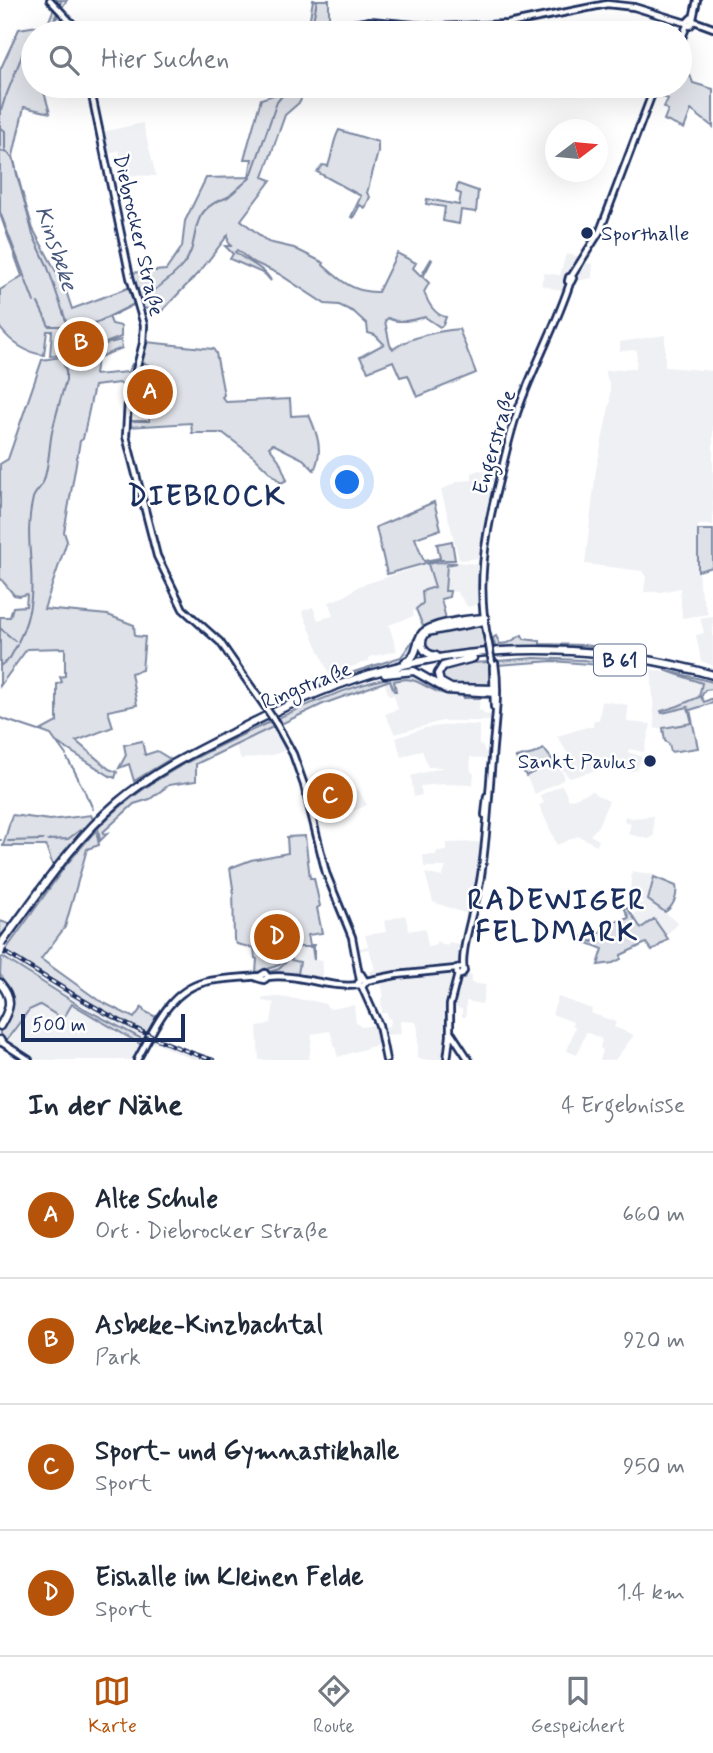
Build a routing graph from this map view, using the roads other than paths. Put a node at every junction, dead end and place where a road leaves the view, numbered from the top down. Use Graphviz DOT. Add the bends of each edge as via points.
graph roads {
  1 [pos="50,0"];
  2 [pos="697,0"];
  3 [pos="69,21"];
  4 [pos="523,21"];
  5 [pos="686,21"];
  6 [pos="690,21"];
  7 [pos="692,22"];
  8 [pos="713,28"];
  9 [pos="93,98"];
  10 [pos="650,98"];
  11 [pos="484,619"];
  12 [pos="449,657"];
  13 [pos="473,658"];
  14 [pos="386,671"];
  15 [pos="713,677"];
  16 [pos="495,691"];
  17 [pos="0,950"];
  18 [pos="459,971"];
  19 [pos="0,983"];
  20 [pos="362,983"];
  21 [pos="0,989"];
  22 [pos="0,1020"];
  23 [pos="0,1026"];
  24 [pos="451,1035"];
  25 [pos="0,1041"];
  26 [pos="29,1060"];
  27 [pos="137,1060"];
  28 [pos="386,1060"];
  29 [pos="447,1060"];
  30 [pos="468,1060"];
  1 -- 3 [label="main road"];
  2 -- 6 [label="main road"];
  4 -- 5 [label="main road" via="607,4"];
  7 -- 8 [label="main road"];
  9 -- 20 [label="main road, Diebrocker Straße, bridge" via="144,325 144,343 128,401 126,436 157,556 183,609 220,642 293,754"];
  10 -- 11 [label="main road, Engerstraße" via="602,225 571,280 520,403 486,532"];
  11 -- 12 [label="highway" via="425,634 424,651"];
  11 -- 14 [label="highway" via="428,629 412,658"];
  11 -- 16 [label="main road, Engerstraße, bridge"];
  12 -- 14 [label="highway, Ringstraße / B 61"];
  12 -- 15 [label="highway, Ringstraße / B 61" via="526,651 593,653 653,661"];
  13 -- 14 [label="highway, Ringstraße / B 61"];
  13 -- 15 [label="highway, Ringstraße / B 61" via="596,657"];
  13 -- 16 [label="highway" via="443,666 440,682 451,688"];
  14 -- 16 [label="highway" via="411,671 447,690"];
  14 -- 17 [label="highway, Ringstraße / B 61" via="301,704 187,760 136,791 96,825"];
  16 -- 18 [label="main road, Engerstraße" via="481,872"];
  18 -- 20 [label="main road"];
  18 -- 24 [label="main road, Engerstraße"];
  19 -- 23 [label="highway" via="10,1001"];
  20 -- 27 [label="main road" via="346,986 280,976 207,982 182,992 165,1011"];
  20 -- 28 [label="main road, Diebrocker Straße" via="380,1028"];
  21 -- 22 [label="highway" via="7,1004"];
  24 -- 29 [label="main road, Engerstraße"];
  24 -- 30 [label="main road"];
  25 -- 26 [label="main road"];
}
